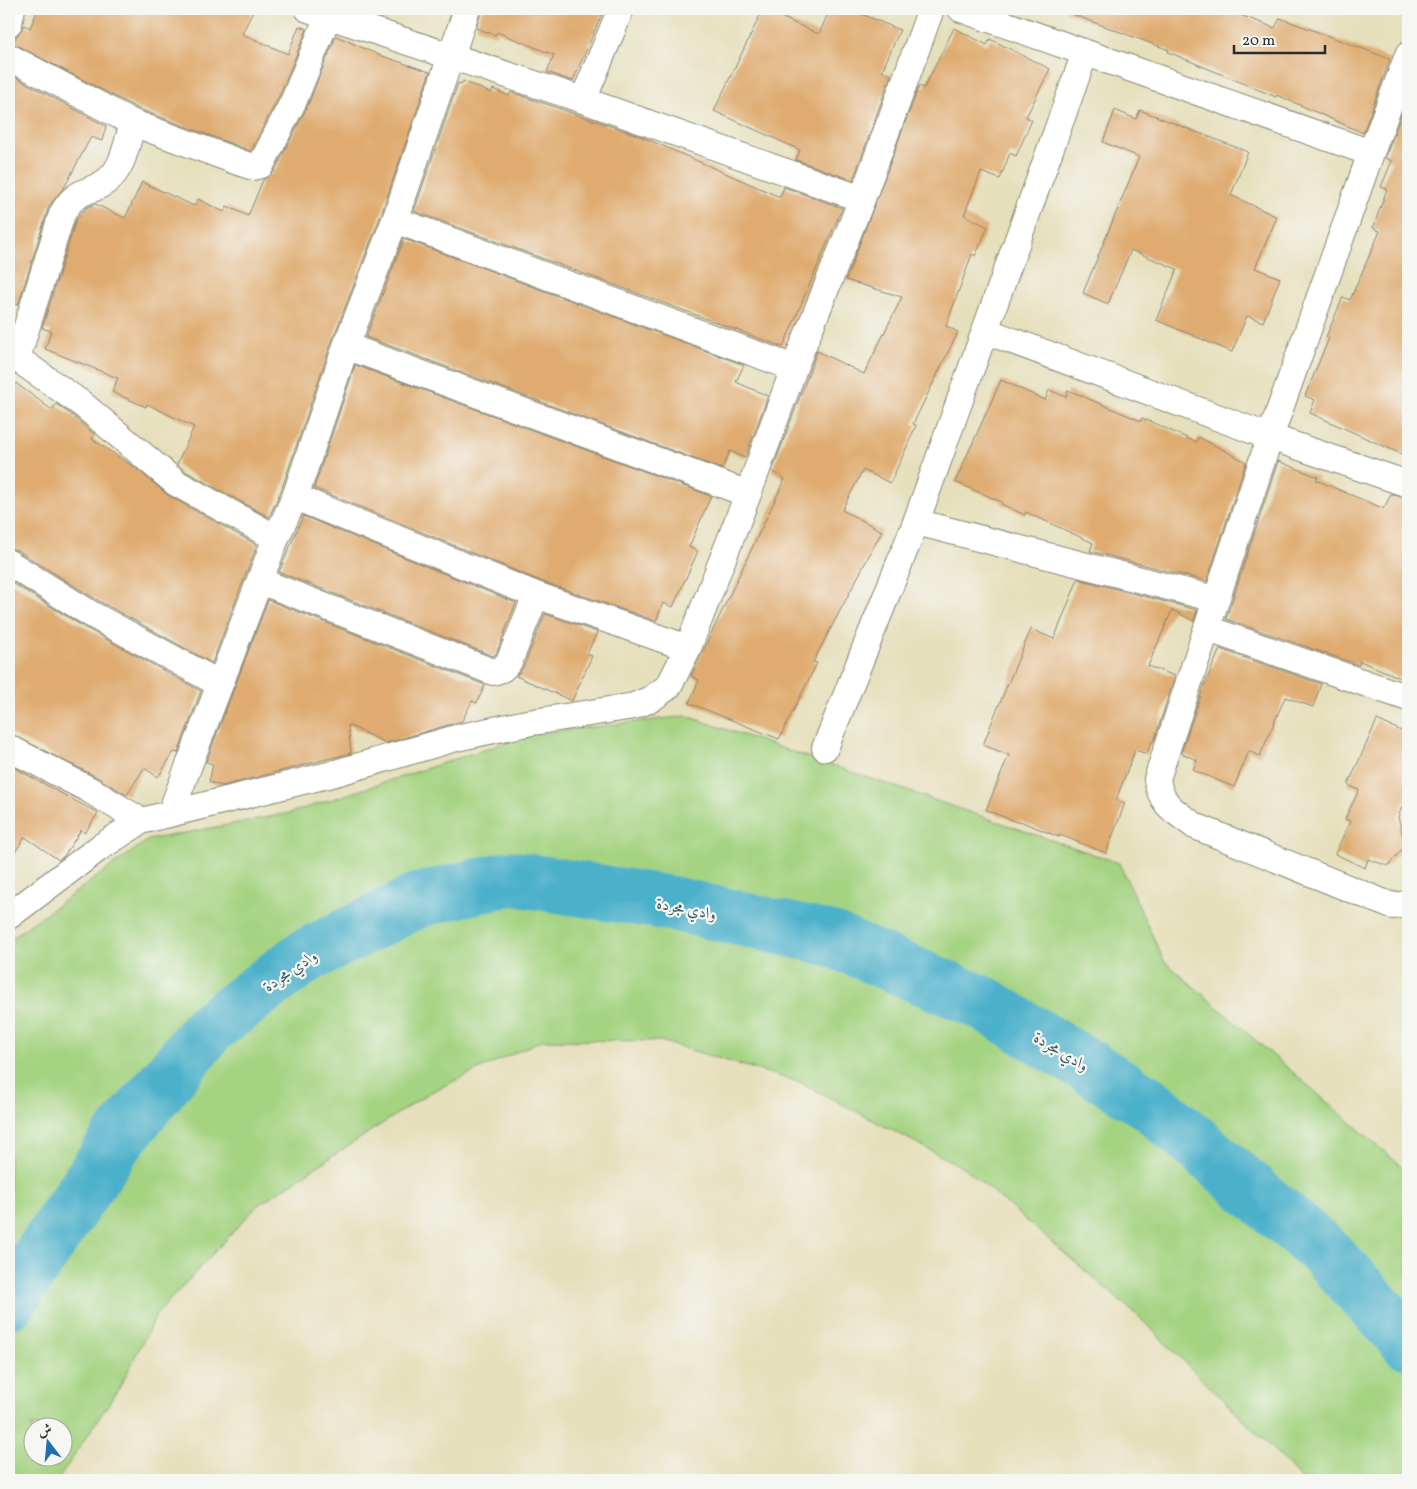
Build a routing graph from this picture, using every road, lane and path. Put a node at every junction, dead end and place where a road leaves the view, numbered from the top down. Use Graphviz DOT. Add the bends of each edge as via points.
graph roads {
  1 [pos="12,9"];
  2 [pos="467,9"];
  3 [pos="621,9"];
  4 [pos="931,9"];
  5 [pos="961,9"];
  6 [pos="318,12"];
  7 [pos="9,23"];
  8 [pos="1085,53"];
  9 [pos="1408,55"];
  10 [pos="9,57"];
  11 [pos="451,57"];
  12 [pos="583,100"];
  13 [pos="132,123"];
  14 [pos="1371,153"];
  15 [pos="862,199"];
  16 [pos="395,220"];
  17 [pos="986,331"];
  18 [pos="346,346"];
  19 [pos="13,355"];
  20 [pos="794,368"];
  21 [pos="1270,437"];
  22 [pos="1408,484"];
  23 [pos="748,494"];
  24 [pos="295,497"];
  25 [pos="916,522"];
  26 [pos="276,538"];
  27 [pos="9,563"];
  28 [pos="260,581"];
  29 [pos="536,595"];
  30 [pos="1215,599"];
  31 [pos="1208,629"];
  32 [pos="688,648"];
  33 [pos="220,684"];
  34 [pos="1408,698"];
  35 [pos="9,748"];
  36 [pos="825,748"];
  37 [pos="171,812"];
  38 [pos="141,821"];
  39 [pos="1408,904"];
  40 [pos="9,916"];
  1 -- 7 [label="street"];
  2 -- 11 [label="street"];
  3 -- 12 [label="street"];
  4 -- 15 [label="street"];
  5 -- 8 [label="street"];
  6 -- 11 [label="street"];
  6 -- 13 [label="street" via="294,100 261,165 241,164"];
  8 -- 14 [label="street"];
  8 -- 17 [label="street"];
  9 -- 14 [label="street"];
  10 -- 13 [label="street"];
  11 -- 12 [label="street"];
  11 -- 16 [label="street"];
  12 -- 15 [label="street"];
  13 -- 19 [label="street" via="116,171 108,180 77,194 62,214"];
  14 -- 21 [label="street"];
  15 -- 20 [label="street"];
  16 -- 18 [label="street"];
  16 -- 20 [label="street"];
  17 -- 21 [label="street"];
  17 -- 25 [label="street"];
  18 -- 23 [label="street"];
  18 -- 24 [label="street"];
  19 -- 26 [label="street" via="82,404 176,483"];
  20 -- 23 [label="street"];
  21 -- 22 [label="street"];
  21 -- 30 [label="street"];
  23 -- 32 [label="street"];
  24 -- 26 [label="street"];
  24 -- 29 [label="street"];
  25 -- 30 [label="street"];
  25 -- 36 [label="street"];
  26 -- 28 [label="street"];
  27 -- 33 [label="street" via="91,614"];
  28 -- 29 [label="street" via="493,672 509,662"];
  28 -- 33 [label="street"];
  29 -- 32 [label="street"];
  30 -- 31 [label="street"];
  31 -- 34 [label="street"];
  31 -- 39 [label="street" via="1157,779 1159,793 1167,806 1195,826 1374,899 1392,906"];
  32 -- 37 [label="street" via="669,686 634,706 456,738 332,774"];
  33 -- 37 [label="street"];
  35 -- 38 [label="street"];
  37 -- 38 [label="street"];
  38 -- 40 [label="street" via="99,848"];
}
